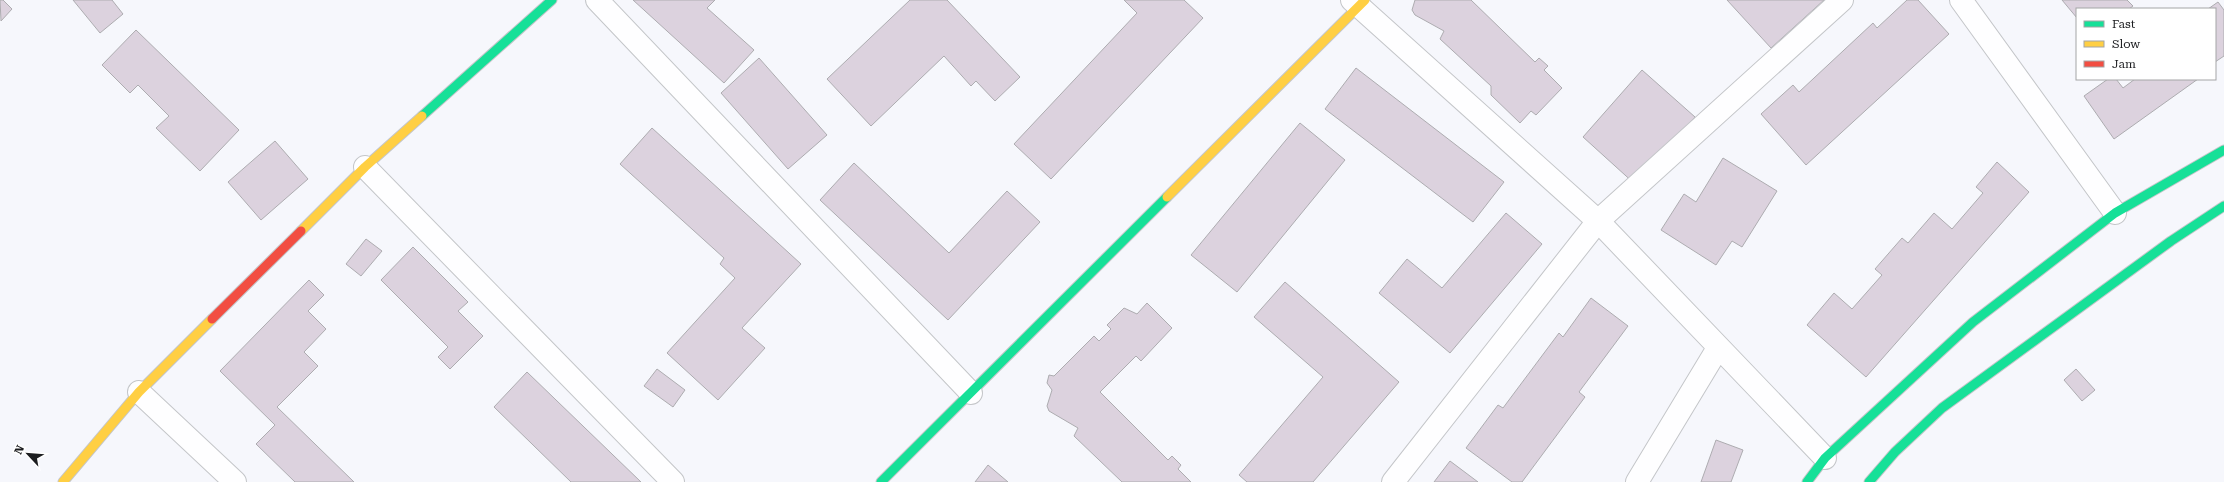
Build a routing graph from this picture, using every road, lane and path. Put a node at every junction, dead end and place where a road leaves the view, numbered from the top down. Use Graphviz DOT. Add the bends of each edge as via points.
graph roads {
  1 [pos="552,0"];
  2 [pos="597,0"];
  3 [pos="1842,0"];
  4 [pos="1961,0"];
  5 [pos="1358,2"];
  6 [pos="2224,150"];
  7 [pos="365,167"];
  8 [pos="2224,206"];
  9 [pos="2115,214"];
  10 [pos="1598,222"];
  11 [pos="1718,348"];
  12 [pos="140,392"];
  13 [pos="971,393"];
  14 [pos="1825,458"];
  15 [pos="63,482"];
  16 [pos="235,482"];
  17 [pos="673,482"];
  18 [pos="881,482"];
  19 [pos="1393,482"];
  20 [pos="1636,482"];
  21 [pos="1807,482"];
  22 [pos="1869,482"];
  1 -- 7 [label="street"];
  2 -- 13 [label="street"];
  3 -- 10 [label="street"];
  4 -- 9 [label="street"];
  5 -- 10 [label="street"];
  5 -- 13 [label="street"];
  6 -- 9 [label="street"];
  7 -- 12 [label="street"];
  7 -- 17 [label="street"];
  8 -- 22 [label="street" via="2171,241 1942,408 1895,452"];
  9 -- 14 [label="street" via="1973,322"];
  10 -- 11 [label="street"];
  10 -- 19 [label="street"];
  11 -- 14 [label="street"];
  11 -- 20 [label="street"];
  12 -- 15 [label="street"];
  12 -- 16 [label="street"];
  13 -- 18 [label="street"];
  14 -- 21 [label="street"];
}
